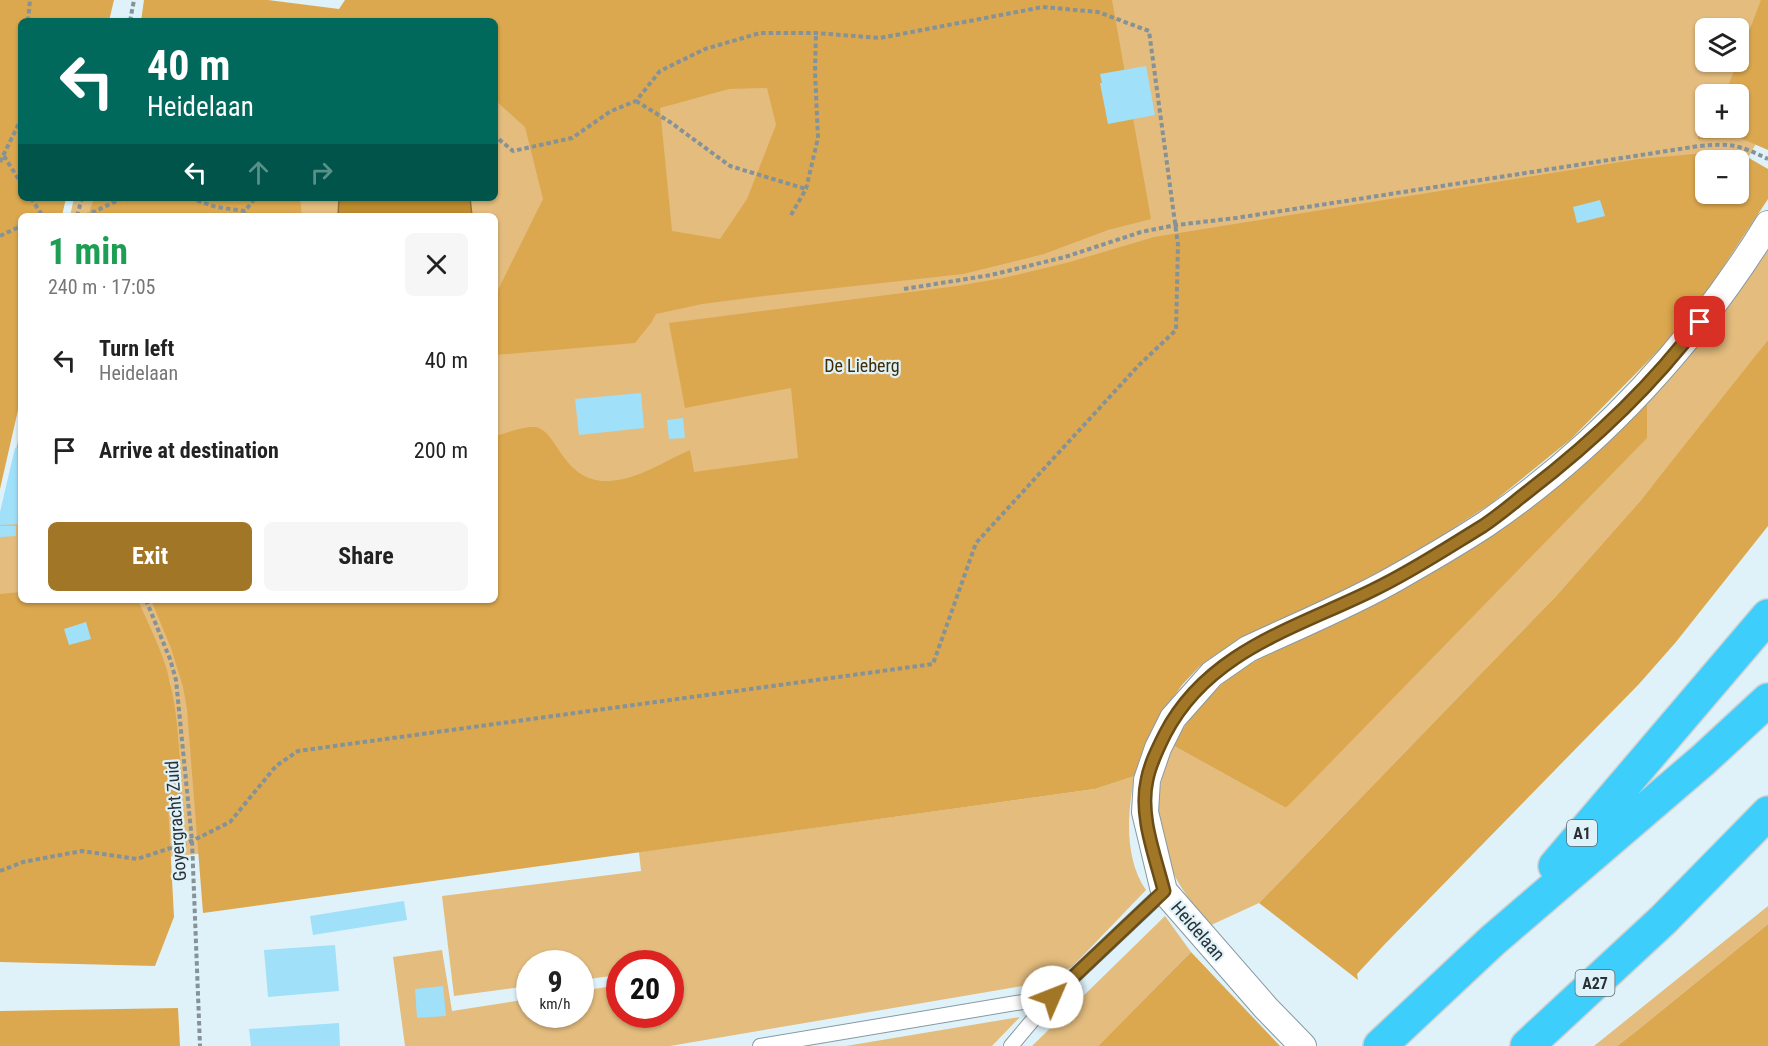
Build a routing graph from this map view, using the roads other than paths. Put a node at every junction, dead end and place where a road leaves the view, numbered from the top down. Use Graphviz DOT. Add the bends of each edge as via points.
graph roads {
  1 [pos="1768,224"];
  2 [pos="1768,616"];
  3 [pos="1768,700"];
  4 [pos="1768,813"];
  5 [pos="1768,845"];
  6 [pos="1164,891"];
  7 [pos="1663,920"];
  8 [pos="1492,940"];
  9 [pos="1052,997"];
  10 [pos="760,1046"];
  11 [pos="1011,1046"];
  12 [pos="1303,1046"];
  13 [pos="1380,1046"];
  14 [pos="1527,1046"];
  1 -- 6 [label="street, Heidelaan" via="1676,354 1548,477 1486,524 1396,578 1248,649 1212,674 1196,691 1173,718 1147,780 1145,812"];
  2 -- 8 [label="highway, A1"];
  3 -- 8 [label="highway"];
  4 -- 7 [label="highway, A27"];
  5 -- 7 [label="highway, A27"];
  6 -- 9 [label="lane"];
  6 -- 12 [label="street, Heidelaan"];
  7 -- 14 [label="highway, A27"];
  8 -- 13 [label="highway"];
  9 -- 10 [label="lane"];
  9 -- 11 [label="lane"];
}
